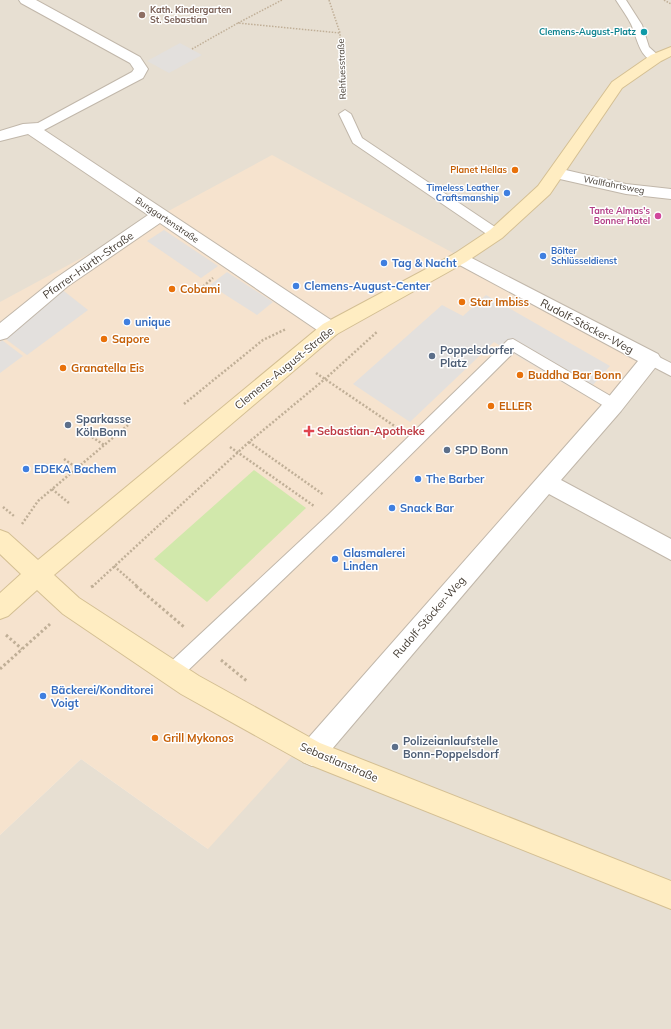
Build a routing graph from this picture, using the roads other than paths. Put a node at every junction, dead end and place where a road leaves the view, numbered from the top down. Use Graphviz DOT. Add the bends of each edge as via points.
graph roads {
  1 [pos="26,0"];
  2 [pos="621,0"];
  3 [pos="671,51"];
  4 [pos="656,58"];
  5 [pos="345,114"];
  6 [pos="31,129"];
  7 [pos="0,136"];
  8 [pos="557,173"];
  9 [pos="671,194"];
  10 [pos="160,215"];
  11 [pos="496,234"];
  12 [pos="460,258"];
  13 [pos="330,329"];
  14 [pos="0,333"];
  15 [pos="651,359"];
  16 [pos="671,370"];
  17 [pos="614,405"];
  18 [pos="546,482"];
  19 [pos="0,540"];
  20 [pos="671,550"];
  21 [pos="38,574"];
  22 [pos="0,608"];
  23 [pos="172,673"];
  24 [pos="312,753"];
  25 [pos="671,895"];
  1 -- 6 [label="street" via="135,60 141,69 138,75 43,126"];
  2 -- 4 [label="lane" via="637,25 644,48"];
  3 -- 4 [label="street"];
  4 -- 8 [label="street, Clemens-August-Straße" via="616,85"];
  5 -- 11 [label="lane, Rehfuesstraße" via="357,140"];
  6 -- 7 [label="street"];
  6 -- 10 [label="street, Burggartenstraße"];
  8 -- 9 [label="street, Wallfahrtsweg" via="626,189"];
  8 -- 11 [label="street, Clemens-August-Straße" via="544,190"];
  10 -- 13 [label="street, Burggartenstraße"];
  10 -- 14 [label="street, Pfarrer-Hürth-Straße" via="62,282"];
  11 -- 12 [label="street, Clemens-August-Straße"];
  12 -- 13 [label="street, Clemens-August-Straße"];
  12 -- 15 [label="street, Rudolf-Stöcker-Weg"];
  13 -- 21 [label="street, Clemens-August-Straße"];
  15 -- 16 [label="lane, Rudolf-Stöcker-Weg"];
  15 -- 17 [label="street, Rudolf-Stöcker-Weg"];
  17 -- 18 [label="street, Rudolf-Stöcker-Weg"];
  17 -- 23 [label="lane" via="513,344 339,515"];
  18 -- 20 [label="street"];
  18 -- 24 [label="street, Rudolf-Stöcker-Weg"];
  19 -- 21 [label="street, Sebastianstraße"];
  21 -- 22 [label="street, Clemens-August-Straße"];
  21 -- 23 [label="street, Sebastianstraße" via="71,606"];
  23 -- 24 [label="street, Sebastianstraße"];
  24 -- 25 [label="street, Sebastianstraße"];
}
